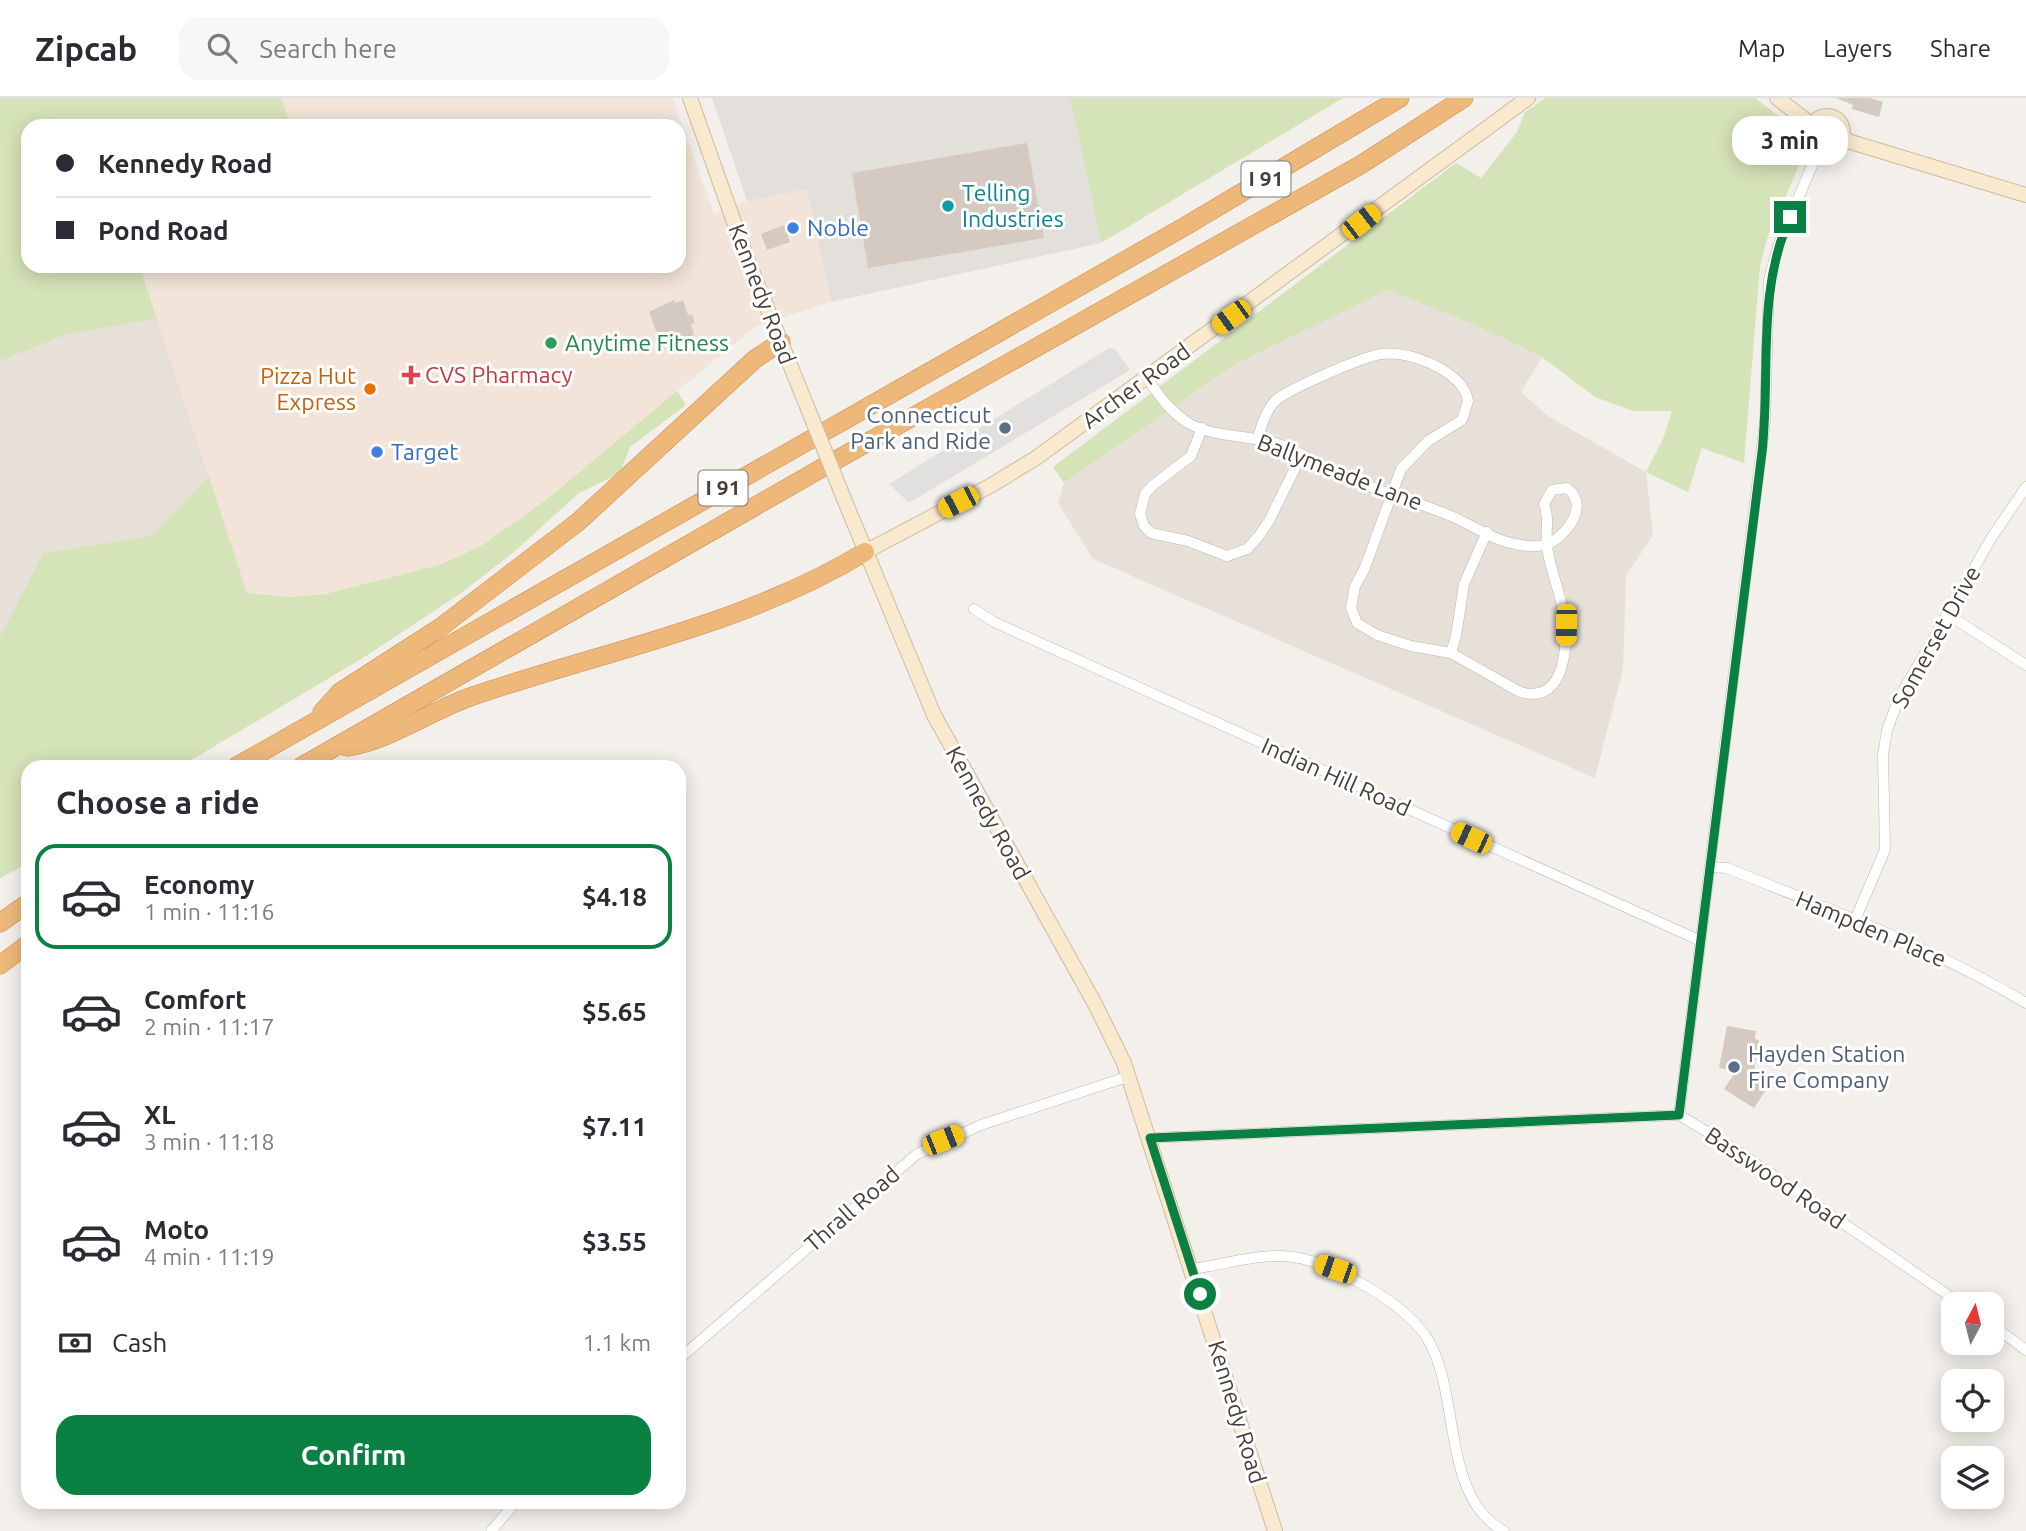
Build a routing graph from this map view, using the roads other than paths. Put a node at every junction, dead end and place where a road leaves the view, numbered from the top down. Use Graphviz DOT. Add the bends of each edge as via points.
graph roads {
  1 [pos="690,98"];
  2 [pos="1400,98"];
  3 [pos="1464,98"];
  4 [pos="1528,98"];
  5 [pos="1777,98"];
  6 [pos="1812,125"];
  7 [pos="1841,138"];
  8 [pos="1820,147"];
  9 [pos="2026,195"];
  10 [pos="781,342"];
  11 [pos="1147,378"];
  12 [pos="1202,428"];
  13 [pos="1258,439"];
  14 [pos="1302,454"];
  15 [pos="2026,487"];
  16 [pos="1392,493"];
  17 [pos="1487,532"];
  18 [pos="1547,546"];
  19 [pos="865,552"];
  20 [pos="974,609"];
  21 [pos="1947,614"];
  22 [pos="1451,653"];
  23 [pos="2026,665"];
  24 [pos="316,721"];
  25 [pos="333,749"];
  26 [pos="248,760"];
  27 [pos="313,760"];
  28 [pos="1711,867"];
  29 [pos="21,908"];
  30 [pos="1855,920"];
  31 [pos="0,923"];
  32 [pos="1701,941"];
  33 [pos="21,949"];
  34 [pos="0,965"];
  35 [pos="2026,1003"];
  36 [pos="1129,1076"];
  37 [pos="1679,1115"];
  38 [pos="1150,1138"];
  39 [pos="1192,1269"];
  40 [pos="1943,1292"];
  41 [pos="2004,1334"];
  42 [pos="2026,1350"];
  43 [pos="686,1353"];
  44 [pos="510,1509"];
  45 [pos="491,1531"];
  46 [pos="1275,1531"];
  47 [pos="1504,1531"];
  1 -- 10 [label="street, Kennedy Road"];
  2 -- 24 [label="highway, I 91" via="1173,233"];
  3 -- 25 [label="highway, I 91" via="1393,146"];
  4 -- 11 [label="street, Archer Road"];
  5 -- 6 [label="street"];
  6 -- 7 [label="street" via="1822,117 1834,118 1842,127"];
  6 -- 8 [label="street" via="1812,139"];
  7 -- 8 [label="street" via="1832,147"];
  7 -- 9 [label="street"];
  8 -- 28 [label="street" via="1779,243 1769,279 1765,422"];
  10 -- 19 [label="street, Kennedy Road, bridge"];
  10 -- 24 [label="highway" via="755,359 578,522 441,627 340,692"];
  11 -- 12 [label="street, Ballymeade Lane" via="1173,413"];
  11 -- 19 [label="street, Archer Road" via="1013,472"];
  12 -- 13 [label="street, Ballymeade Lane"];
  12 -- 14 [label="street" via="1191,456 1145,494 1140,514 1151,533 1227,556 1247,549 1258,537"];
  13 -- 14 [label="street, Ballymeade Lane"];
  13 -- 16 [label="street" via="1262,421 1275,401 1298,387 1379,355 1432,365 1462,385 1468,401 1466,412 1462,420 1415,452 1396,478"];
  14 -- 16 [label="street, Ballymeade Lane" via="1340,475"];
  15 -- 21 [label="street, Somerset Drive"];
  16 -- 17 [label="street, Ballymeade Lane"];
  16 -- 22 [label="street" via="1350,608 1357,623 1377,635"];
  17 -- 18 [label="street, Ballymeade Lane" via="1511,544"];
  17 -- 22 [label="street" via="1464,584"];
  18 -- 18 [label="street" via="1570,525 1576,512 1578,502 1567,488 1546,495"];
  18 -- 22 [label="street" via="1566,625 1559,679 1550,689 1532,695"];
  19 -- 25 [label="highway" via="729,617 470,697 373,741"];
  19 -- 36 [label="street, Kennedy Road" via="934,715 1095,1004"];
  20 -- 32 [label="street, Indian Hill Road"];
  21 -- 23 [label="street"];
  21 -- 30 [label="street, Somerset Drive" via="1908,677 1887,730 1883,755 1885,850"];
  24 -- 26 [label="highway, I 91"];
  25 -- 27 [label="highway, I 91"];
  28 -- 30 [label="street, Hampden Place" via="1727,868"];
  28 -- 32 [label="street"];
  29 -- 31 [label="highway"];
  30 -- 35 [label="street, Hampden Place" via="1983,977"];
  32 -- 37 [label="street"];
  33 -- 34 [label="highway"];
  36 -- 38 [label="street, Kennedy Road"];
  36 -- 43 [label="street, Thrall Road" via="981,1125 917,1154"];
  37 -- 38 [label="street, Basswood Road"];
  37 -- 40 [label="street, Basswood Road"];
  38 -- 39 [label="street, Kennedy Road"];
  39 -- 46 [label="street, Kennedy Road"];
  39 -- 47 [label="street" via="1279,1256 1306,1259 1369,1288 1412,1320 1428,1339 1438,1367 1472,1499 1494,1526"];
  41 -- 42 [label="street"];
  44 -- 45 [label="street"];
}
